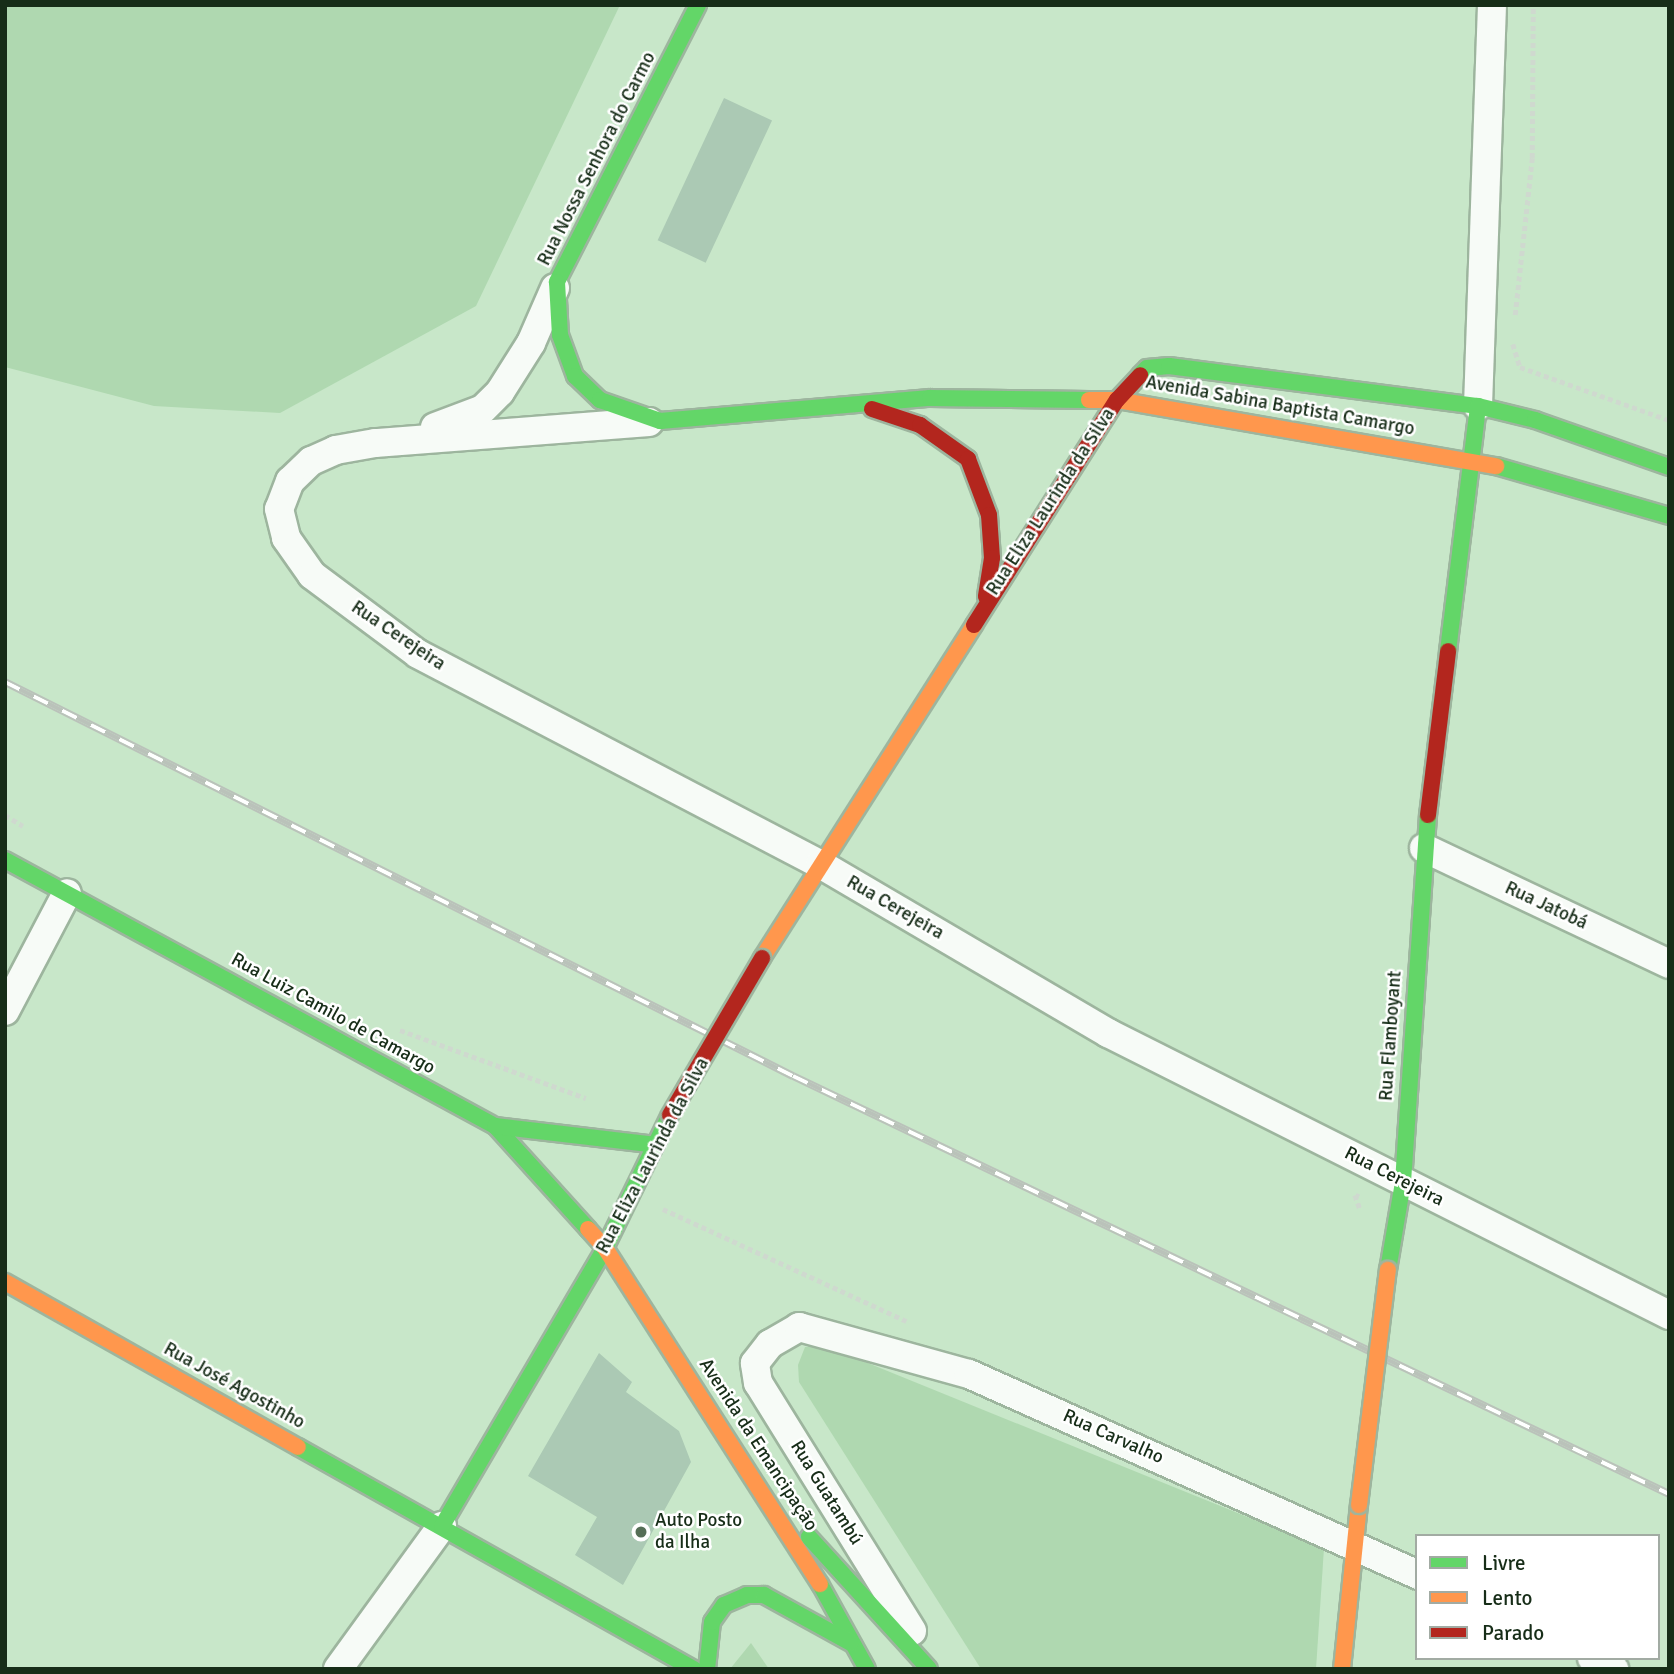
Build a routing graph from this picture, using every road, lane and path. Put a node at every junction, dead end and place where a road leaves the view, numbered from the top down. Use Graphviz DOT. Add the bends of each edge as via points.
graph roads {
  1 [pos="698,5"];
  2 [pos="1492,5"];
  3 [pos="1533,5"];
  4 [pos="557,282"];
  5 [pos="1117,400"];
  6 [pos="860,405"];
  7 [pos="1478,406"];
  8 [pos="1669,420"];
  9 [pos="660,421"];
  10 [pos="375,443"];
  11 [pos="1470,462"];
  12 [pos="1669,467"];
  13 [pos="1669,516"];
  14 [pos="985,603"];
  15 [pos="5,816"];
  16 [pos="35,832"];
  17 [pos="1424,848"];
  18 [pos="5,860"];
  19 [pos="820,864"];
  20 [pos="67,893"];
  21 [pos="1669,964"];
  22 [pos="5,1011"];
  23 [pos="393,1026"];
  24 [pos="495,1126"];
  25 [pos="594,1137"];
  26 [pos="656,1145"];
  27 [pos="1403,1182"];
  28 [pos="650,1203"];
  29 [pos="1398,1212"];
  30 [pos="1363,1220"];
  31 [pos="606,1248"];
  32 [pos="5,1282"];
  33 [pos="1669,1315"];
  34 [pos="908,1322"];
  35 [pos="799,1327"];
  36 [pos="758,1486"];
  37 [pos="442,1526"];
  38 [pos="1355,1545"];
  39 [pos="1415,1573"];
  40 [pos="851,1643"];
  41 [pos="1596,1660"];
  42 [pos="338,1669"];
  43 [pos="694,1669"];
  44 [pos="707,1669"];
  45 [pos="867,1669"];
  46 [pos="929,1669"];
  47 [pos="935,1669"];
  48 [pos="1342,1669"];
  49 [pos="1614,1669"];
  1 -- 4 [label="main road, Rua Nossa Senhora do Carmo"];
  2 -- 7 [label="street"];
  3 -- 8 [label="path" via="1532,158 1513,343 1520,367"];
  4 -- 9 [label="main road, Rua Nossa Senhora do Carmo" via="560,335 575,376 600,400"];
  4 -- 10 [label="street, Rua Cerejeira" via="521,360 483,409 462,420"];
  5 -- 6 [label="main road" via="930,398"];
  5 -- 7 [label="main road, Avenida Sabina Baptista Camargo" via="1136,375 1147,368 1169,366"];
  5 -- 11 [label="main road, Avenida Sabina Baptista Camargo"];
  5 -- 14 [label="main road, Rua Eliza Laurinda da Silva"];
  6 -- 9 [label="main road"];
  6 -- 14 [label="main road, Rua Eliza Laurinda da Silva" via="920,425 968,459 989,515 992,558"];
  7 -- 11 [label="main road, Rua Flamboyant"];
  7 -- 12 [label="main road, Avenida Sabina Baptista Camargo" via="1535,420"];
  9 -- 10 [label="street, Rua Cerejeira"];
  10 -- 19 [label="street, Rua Cerejeira" via="311,461 289,481 279,509 286,538 312,575 418,654"];
  11 -- 13 [label="main road, Avenida Sabina Baptista Camargo" via="1523,471"];
  11 -- 17 [label="main road, Rua Flamboyant"];
  14 -- 19 [label="main road, Rua Eliza Laurinda da Silva"];
  15 -- 16 [label="path"];
  17 -- 21 [label="street, Rua Jatobá"];
  17 -- 27 [label="main road, Rua Flamboyant"];
  18 -- 20 [label="main road, Rua Luiz Camilo de Camargo"];
  19 -- 26 [label="main road, Rua Eliza Laurinda da Silva, bridge"];
  19 -- 27 [label="street, Rua Cerejeira" via="1108,1033"];
  20 -- 22 [label="street"];
  20 -- 24 [label="main road, Rua Luiz Camilo de Camargo"];
  23 -- 25 [label="path" via="454,1053 588,1098"];
  24 -- 25 [label="main road"];
  24 -- 31 [label="main road, Rua Luiz Camilo de Camargo"];
  25 -- 26 [label="main road"];
  26 -- 31 [label="main road, Rua Eliza Laurinda da Silva"];
  27 -- 29 [label="main road, Rua Flamboyant"];
  27 -- 33 [label="street, Rua Cerejeira"];
  28 -- 34 [label="path"];
  29 -- 30 [label="path" via="1355,1195"];
  29 -- 38 [label="main road, Rua Flamboyant, bridge"];
  31 -- 36 [label="main road, Avenida da Emancipação"];
  31 -- 37 [label="main road, Rua Eliza Laurinda da Silva"];
  32 -- 37 [label="main road, Rua José Agostinho"];
  35 -- 38 [label="street, Rua Carvalho" via="969,1374"];
  35 -- 47 [label="street, Rua Guatambú" via="770,1345 755,1363 758,1383"];
  36 -- 40 [label="main road, Avenida da Emancipação" via="816,1574"];
  36 -- 46 [label="main road" via="852,1580"];
  37 -- 42 [label="street, Rua Eliza Laurinda da Silva"];
  37 -- 43 [label="main road"];
  38 -- 39 [label="street, Rua Carvalho"];
  38 -- 48 [label="main road, Rua Flamboyant"];
  40 -- 44 [label="main road" via="764,1595 747,1595 724,1605 712,1622"];
  40 -- 45 [label="main road, Avenida da Emancipação"];
  41 -- 49 [label="street"];
}
